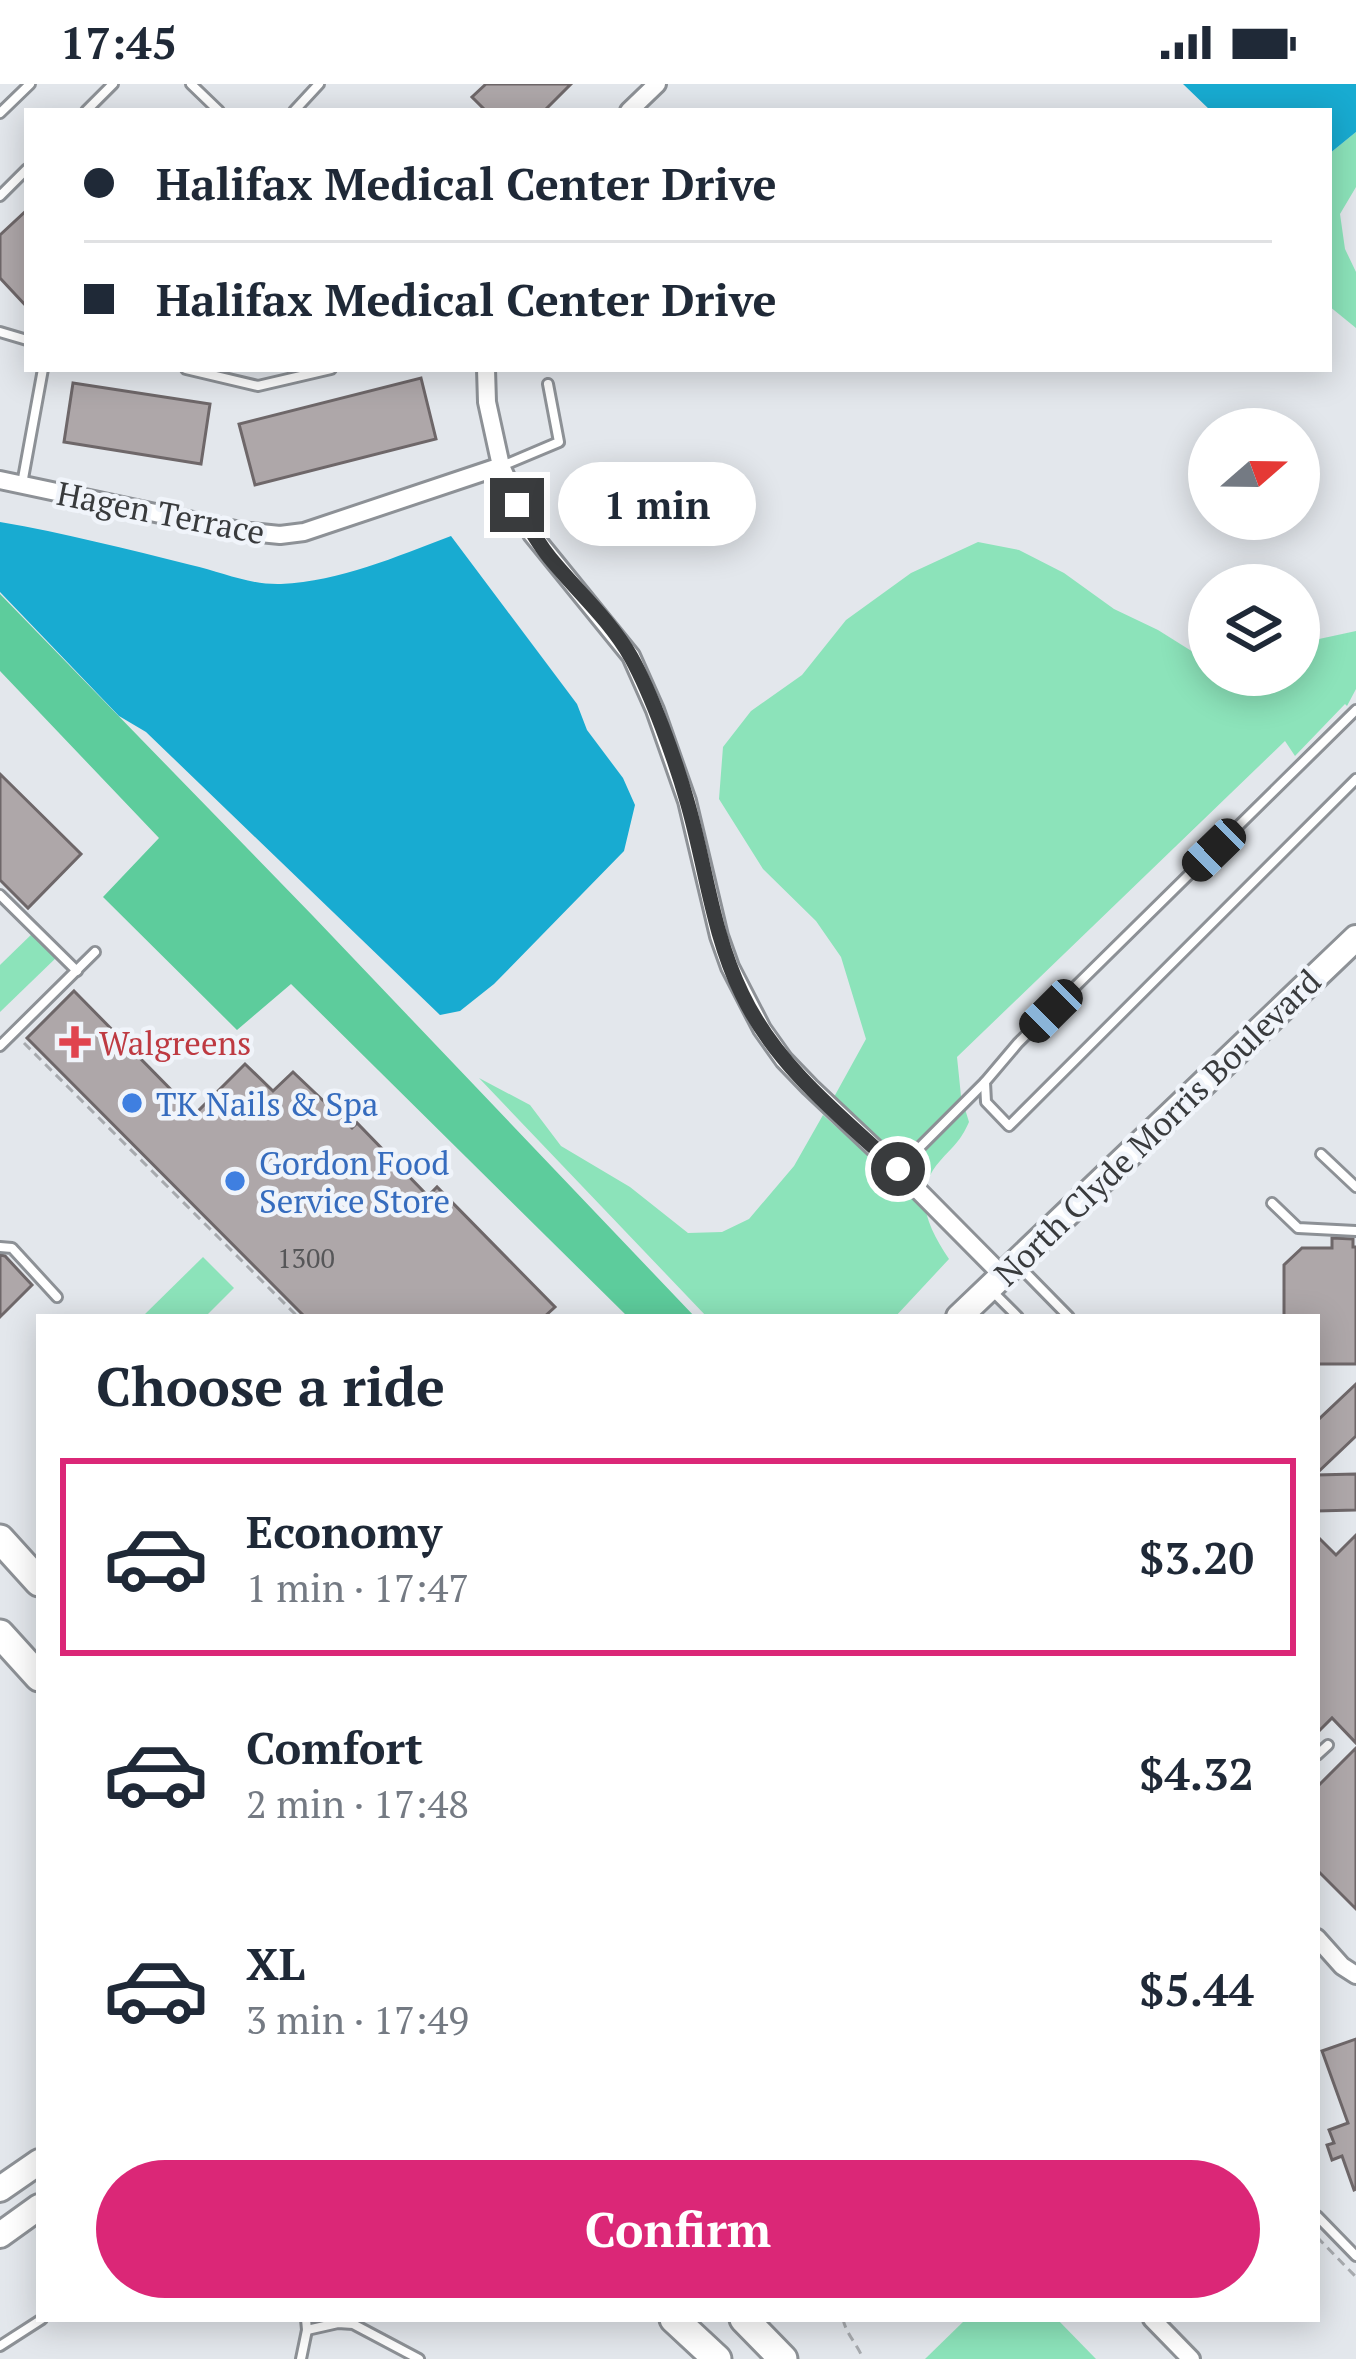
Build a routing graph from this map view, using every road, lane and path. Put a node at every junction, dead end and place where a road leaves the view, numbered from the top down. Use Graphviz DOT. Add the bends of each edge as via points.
graph roads {
  1 [pos="8,84"];
  2 [pos="30,84"];
  3 [pos="113,84"];
  4 [pos="191,84"];
  5 [pos="319,84"];
  6 [pos="657,84"];
  7 [pos="19,95"];
  8 [pos="89,108"];
  9 [pos="216,108"];
  10 [pos="297,108"];
  11 [pos="632,108"];
  12 [pos="0,113"];
  13 [pos="24,172"];
  14 [pos="0,196"];
  15 [pos="42,372"];
  16 [pos="199,372"];
  17 [pos="304,372"];
  18 [pos="486,372"];
  19 [pos="548,384"];
  20 [pos="501,466"];
  21 [pos="0,480"];
  22 [pos="22,484"];
  23 [pos="1356,710"];
  24 [pos="1356,779"];
  25 [pos="0,895"];
  26 [pos="1356,938"];
  27 [pos="95,952"];
  28 [pos="77,971"];
  29 [pos="24,1043"];
  30 [pos="0,1046"];
  31 [pos="985,1082"];
  32 [pos="1321,1154"];
  33 [pos="898,1169"];
  34 [pos="1356,1187"];
  35 [pos="1272,1203"];
  36 [pos="1356,1231"];
  37 [pos="0,1247"];
  38 [pos="1003,1276"];
  39 [pos="57,1297"];
  40 [pos="295,1314"];
  41 [pos="962,1314"];
  42 [pos="1017,1314"];
  43 [pos="1065,1314"];
  44 [pos="0,1539"];
  45 [pos="36,1579"];
  46 [pos="0,1634"];
  47 [pos="36,1674"];
  48 [pos="1328,1744"];
  49 [pos="1320,1752"];
  50 [pos="1320,1941"];
  51 [pos="1356,1975"];
  52 [pos="36,2164"];
  53 [pos="0,2189"];
  54 [pos="36,2209"];
  55 [pos="1320,2219"];
  56 [pos="0,2235"];
  57 [pos="1320,2240"];
  58 [pos="1356,2256"];
  59 [pos="1356,2277"];
  60 [pos="37,2322"];
  61 [pos="677,2322"];
  62 [pos="747,2322"];
  63 [pos="844,2322"];
  64 [pos="1155,2322"];
  65 [pos="307,2325"];
  66 [pos="0,2346"];
  67 [pos="301,2359"];
  68 [pos="419,2359"];
  69 [pos="717,2359"];
  70 [pos="783,2359"];
  71 [pos="863,2359"];
  72 [pos="1191,2359"];
  1 -- 7 [label="lane"];
  2 -- 7 [label="lane"];
  3 -- 8 [label="lane"];
  4 -- 9 [label="lane"];
  5 -- 10 [label="lane"];
  6 -- 11 [label="street"];
  7 -- 12 [label="lane"];
  13 -- 14 [label="lane"];
  15 -- 22 [label="lane"];
  16 -- 17 [label="lane" via="258,386"];
  18 -- 20 [label="street"];
  19 -- 20 [label="lane" via="559,442"];
  20 -- 22 [label="street, Hagen Terrace" via="280,535"];
  20 -- 33 [label="street" via="532,534 631,656 687,801 719,937 743,998 784,1060"];
  21 -- 22 [label="street, Hagen Terrace"];
  23 -- 31 [label="lane"];
  24 -- 31 [label="lane" via="1009,1126 986,1102"];
  25 -- 28 [label="lane"];
  26 -- 38 [label="main road, North Clyde Morris Boulevard"];
  27 -- 28 [label="lane"];
  28 -- 30 [label="lane"];
  29 -- 40 [label="path"];
  31 -- 33 [label="lane"];
  32 -- 34 [label="lane"];
  33 -- 38 [label="street"];
  35 -- 36 [label="lane" via="1298,1228"];
  37 -- 39 [label="lane" via="12,1247"];
  38 -- 41 [label="main road, North Clyde Morris Boulevard"];
  38 -- 42 [label="lane"];
  38 -- 43 [label="lane"];
  44 -- 45 [label="main road"];
  46 -- 47 [label="main road"];
  48 -- 49 [label="lane"];
  50 -- 51 [label="street"];
  52 -- 53 [label="main road"];
  54 -- 56 [label="main road"];
  55 -- 58 [label="lane"];
  57 -- 59 [label="path"];
  60 -- 66 [label="lane"];
  61 -- 69 [label="main road"];
  62 -- 70 [label="main road"];
  63 -- 71 [label="path"];
  64 -- 72 [label="street"];
  65 -- 67 [label="lane"];
  65 -- 68 [label="lane" via="353,2324"];
}
